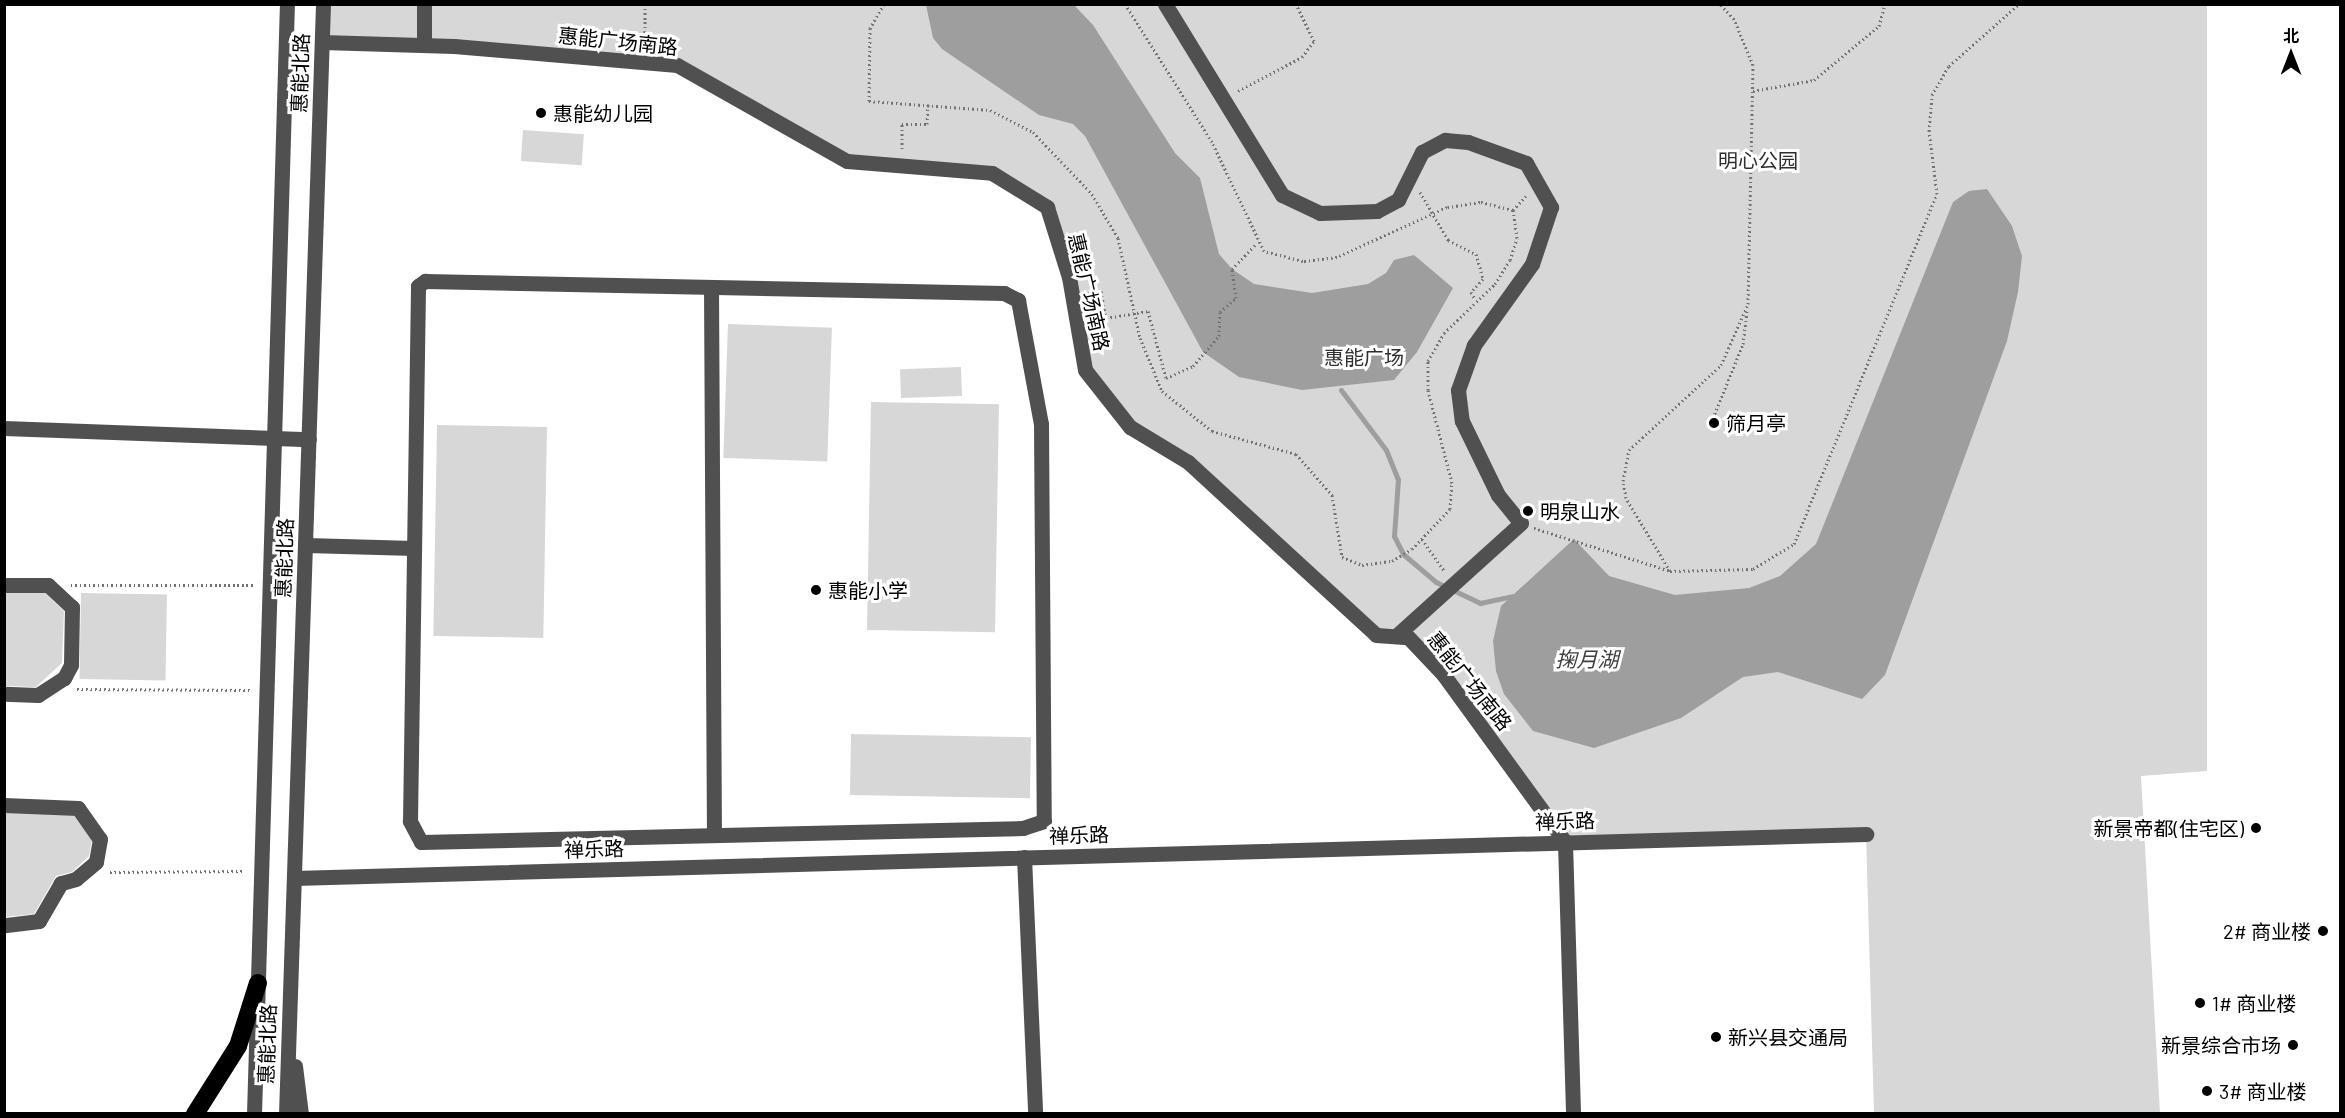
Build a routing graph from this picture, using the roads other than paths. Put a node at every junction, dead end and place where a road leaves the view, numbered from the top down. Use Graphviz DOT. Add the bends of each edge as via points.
graph roads {
  1 [pos="287,4"];
  2 [pos="323,4"];
  3 [pos="424,4"];
  4 [pos="1165,4"];
  5 [pos="322,42"];
  6 [pos="424,45"];
  7 [pos="711,287"];
  8 [pos="4,428"];
  9 [pos="274,438"];
  10 [pos="309,439"];
  11 [pos="306,545"];
  12 [pos="414,548"];
  13 [pos="4,585"];
  14 [pos="1396,636"];
  15 [pos="4,694"];
  16 [pos="4,805"];
  17 [pos="1866,834"];
  18 [pos="714,835"];
  19 [pos="1565,842"];
  20 [pos="1023,857"];
  21 [pos="294,878"];
  22 [pos="4,926"];
  23 [pos="258,983"];
  24 [pos="289,1009"];
  25 [pos="195,1113"];
  26 [pos="254,1113"];
  27 [pos="286,1113"];
  28 [pos="301,1113"];
  29 [pos="1035,1113"];
  30 [pos="1573,1113"];
  1 -- 9 [label="street, 惠能北路"];
  2 -- 5 [label="street, 惠能北路"];
  3 -- 6 [label="street"];
  4 -- 14 [label="street" via="1282,195 1320,213 1377,211 1398,200 1422,152 1445,140 1468,142 1526,163 1551,207 1532,264 1474,345 1458,390 1462,421 1498,495 1521,523"];
  5 -- 6 [label="street, 惠能广场南路"];
  5 -- 10 [label="street, 惠能北路"];
  6 -- 14 [label="street, 惠能广场南路" via="677,65 847,161 992,173 1047,207 1072,296 1085,370 1130,428 1188,462 1376,635"];
  7 -- 12 [label="street" via="425,281 418,286"];
  7 -- 18 [label="street"];
  7 -- 18 [label="street" via="1004,293 1018,300 1041,424 1044,821 1023,828"];
  8 -- 9 [label="street"];
  9 -- 10 [label="street"];
  9 -- 23 [label="street, 惠能北路"];
  10 -- 11 [label="street, 惠能北路"];
  11 -- 12 [label="street"];
  11 -- 21 [label="street, 惠能北路"];
  12 -- 18 [label="street" via="410,821 421,842"];
  13 -- 15 [label="street" via="48,585 72,607 71,665 52,689 38,695"];
  14 -- 19 [label="street, 惠能广场南路" via="1408,637 1443,674"];
  16 -- 22 [label="street" via="62,804 87,814 100,839 96,862 76,879 61,883 39,921"];
  17 -- 19 [label="street, 禅乐路"];
  19 -- 20 [label="street, 禅乐路"];
  19 -- 30 [label="street"];
  20 -- 21 [label="street, 禅乐路"];
  20 -- 29 [label="street"];
  21 -- 24 [label="street, 惠能北路"];
  23 -- 25 [label="highway" via="238,1046"];
  23 -- 26 [label="street, 惠能北路"];
  24 -- 27 [label="street, 惠能北路"];
  24 -- 28 [label="street"];
}
